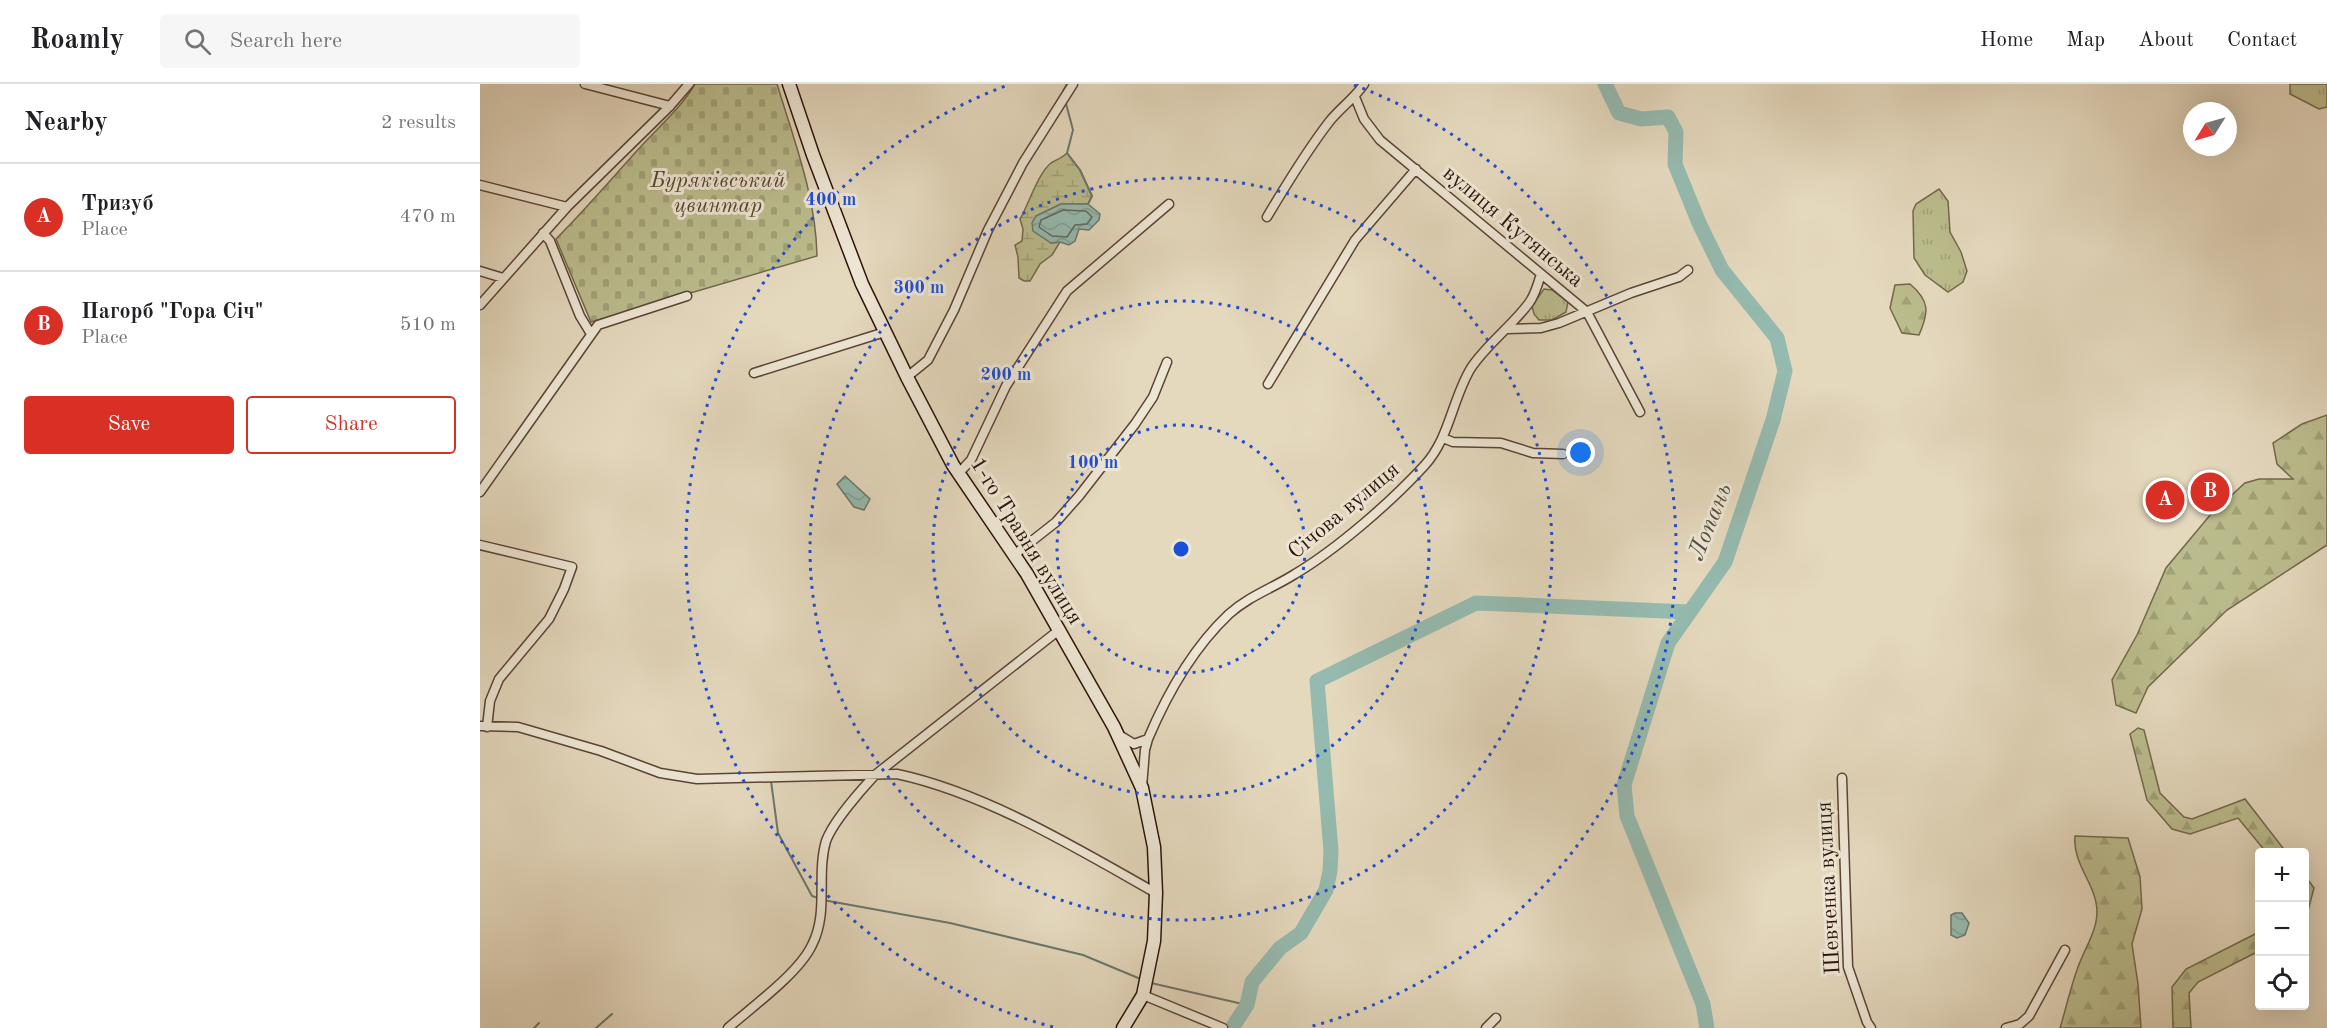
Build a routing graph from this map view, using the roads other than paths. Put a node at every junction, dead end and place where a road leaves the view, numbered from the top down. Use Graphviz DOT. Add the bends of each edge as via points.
graph roads {
  1 [pos="585,84"];
  2 [pos="689,84"];
  3 [pos="789,84"];
  4 [pos="1073,84"];
  5 [pos="1364,84"];
  6 [pos="1355,97"];
  7 [pos="670,106"];
  8 [pos="1416,170"];
  9 [pos="480,185"];
  10 [pos="1169,204"];
  11 [pos="567,207"];
  12 [pos="1267,217"];
  13 [pos="543,233"];
  14 [pos="1688,270"];
  15 [pos="480,271"];
  16 [pos="1541,274"];
  17 [pos="503,278"];
  18 [pos="687,296"];
  19 [pos="480,305"];
  20 [pos="1587,312"];
  21 [pos="1506,329"];
  22 [pos="885,332"];
  23 [pos="591,334"];
  24 [pos="1167,362"];
  25 [pos="754,373"];
  26 [pos="907,377"];
  27 [pos="1268,384"];
  28 [pos="1640,412"];
  29 [pos="1443,438"];
  30 [pos="1563,454"];
  31 [pos="958,473"];
  32 [pos="480,492"];
  33 [pos="480,545"];
  34 [pos="1014,555"];
  35 [pos="1059,630"];
  36 [pos="483,727"];
  37 [pos="1117,733"];
  38 [pos="1148,739"];
  39 [pos="875,775"];
  40 [pos="1842,778"];
  41 [pos="1142,788"];
  42 [pos="1156,893"];
  43 [pos="2065,950"];
  44 [pos="1143,995"];
  45 [pos="1496,1018"];
  46 [pos="728,1028"];
  47 [pos="1124,1028"];
  48 [pos="1223,1028"];
  49 [pos="1486,1028"];
  50 [pos="1871,1028"];
  51 [pos="2006,1028"];
  1 -- 7 [label="street"];
  2 -- 7 [label="street"];
  3 -- 22 [label="street, 1-го Травня вулиця" via="858,273"];
  4 -- 26 [label="street" via="1023,163 928,360"];
  5 -- 6 [label="street"];
  6 -- 8 [label="street, вулиця Кутянська" via="1380,140"];
  6 -- 12 [label="street" via="1322,132"];
  7 -- 11 [label="street"];
  8 -- 16 [label="street, вулиця Кутянська"];
  8 -- 27 [label="street" via="1355,240"];
  9 -- 11 [label="street"];
  10 -- 31 [label="street" via="1067,291 1006,386 971,460"];
  11 -- 13 [label="street"];
  13 -- 17 [label="street"];
  13 -- 23 [label="street"];
  14 -- 20 [label="street" via="1679,278"];
  15 -- 17 [label="street"];
  16 -- 20 [label="street, вулиця Кутянська"];
  16 -- 21 [label="street, Січова вулиця" via="1530,302"];
  17 -- 19 [label="street"];
  18 -- 23 [label="street" via="598,325"];
  20 -- 21 [label="street" via="1541,328"];
  20 -- 28 [label="street, вулиця Кутянська"];
  21 -- 29 [label="street, Січова вулиця" via="1471,368"];
  22 -- 25 [label="street"];
  22 -- 26 [label="street, 1-го Травня вулиця"];
  23 -- 32 [label="street"];
  24 -- 34 [label="street" via="1153,397 1079,496 1056,522"];
  26 -- 31 [label="street, 1-го Травня вулиця"];
  29 -- 30 [label="street"];
  29 -- 38 [label="street, Січова вулиця" via="1426,465 1362,524 1295,575 1243,603 1225,618 1184,669"];
  31 -- 34 [label="street, 1-го Травня вулиця"];
  33 -- 36 [label="street" via="572,567 549,619 499,679"];
  34 -- 35 [label="street, 1-го Травня вулиця"];
  35 -- 37 [label="street, 1-го Травня вулиця"];
  35 -- 39 [label="street"];
  36 -- 39 [label="street" via="518,727 660,773 697,778"];
  37 -- 38 [label="street" via="1134,744"];
  37 -- 41 [label="street, 1-го Травня вулиця"];
  38 -- 41 [label="street, Січова вулиця"];
  39 -- 42 [label="street" via="921,779 992,806"];
  39 -- 46 [label="street" via="854,797 827,840 822,911 812,945 792,971"];
  40 -- 50 [label="street, Шевченка вулиця" via="1848,967"];
  41 -- 42 [label="street, 1-го Травня вулиця" via="1154,847"];
  42 -- 44 [label="street, 1-го Травня вулиця" via="1154,941"];
  43 -- 51 [label="street" via="2030,1016"];
  44 -- 47 [label="street, 1-го Травня вулиця"];
  44 -- 48 [label="street"];
  45 -- 49 [label="street"];
}
